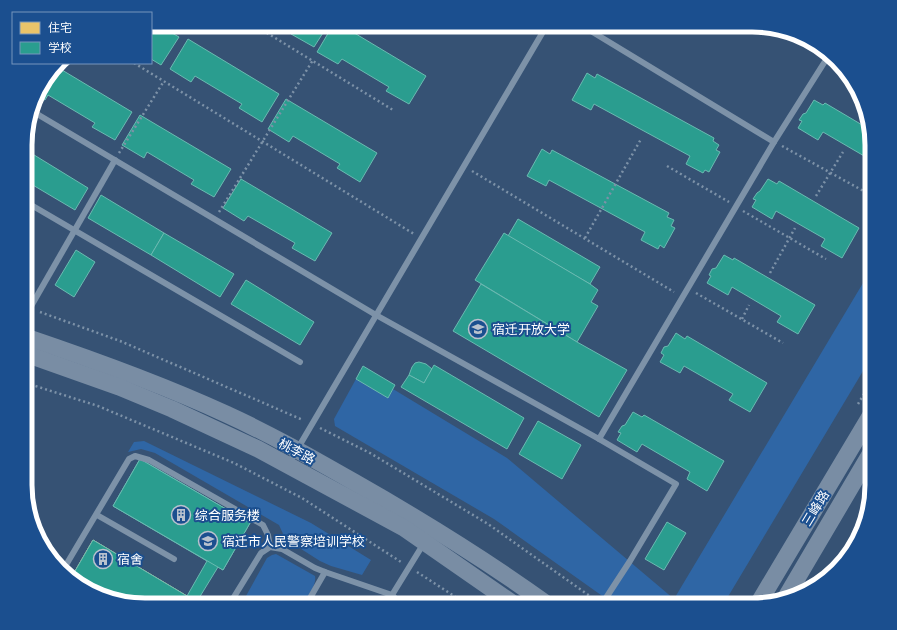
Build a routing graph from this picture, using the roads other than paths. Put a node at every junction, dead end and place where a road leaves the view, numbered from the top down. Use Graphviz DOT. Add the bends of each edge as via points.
graph roads {
  1 [pos="543,32"];
  2 [pos="593,32"];
  3 [pos="826,60"];
  4 [pos="37,114"];
  5 [pos="774,142"];
  6 [pos="115,160"];
  7 [pos="32,206"];
  8 [pos="74,231"];
  9 [pos="32,305"];
  10 [pos="376,315"];
  11 [pos="32,339"];
  12 [pos="32,356"];
  13 [pos="300,362"];
  14 [pos="865,425"];
  15 [pos="599,439"];
  16 [pos="297,450"];
  17 [pos="865,463"];
  18 [pos="288,465"];
  19 [pos="97,514"];
  20 [pos="429,535"];
  21 [pos="270,547"];
  22 [pos="174,559"];
  23 [pos="66,566"];
  24 [pos="325,572"];
  25 [pos="789,591"];
  26 [pos="392,595"];
  27 [pos="233,598"];
  28 [pos="310,598"];
  29 [pos="395,598"];
  30 [pos="506,598"];
  31 [pos="538,598"];
  32 [pos="606,598"];
  33 [pos="762,598"];
  1 -- 10 [label="lane"];
  2 -- 5 [label="lane"];
  3 -- 5 [label="lane"];
  4 -- 6 [label="lane"];
  5 -- 15 [label="lane"];
  6 -- 8 [label="lane"];
  6 -- 10 [label="lane"];
  7 -- 8 [label="lane"];
  8 -- 9 [label="lane"];
  8 -- 13 [label="lane"];
  10 -- 15 [label="lane"];
  10 -- 16 [label="lane"];
  11 -- 16 [label="main road, 桃李路" via="140,377 227,414"];
  12 -- 18 [label="main road, 桃李路" via="112,384 172,409"];
  14 -- 33 [label="main road, 三峰路"];
  15 -- 32 [label="lane" via="676,484"];
  16 -- 18 [label="lane"];
  16 -- 20 [label="main road, 桃李路"];
  17 -- 25 [label="main road, 三峰路"];
  18 -- 20 [label="main road, 桃李路" via="404,528"];
  19 -- 21 [label="lane" via="129,459 135,456 149,460 263,525"];
  19 -- 22 [label="lane"];
  19 -- 23 [label="lane"];
  20 -- 26 [label="lane"];
  20 -- 30 [label="main road, 桃李路"];
  20 -- 31 [label="main road, 桃李路" via="518,583"];
  21 -- 24 [label="lane" via="282,549"];
  21 -- 27 [label="lane" via="261,553"];
  24 -- 26 [label="lane"];
  24 -- 28 [label="lane"];
  26 -- 29 [label="lane"];
}
